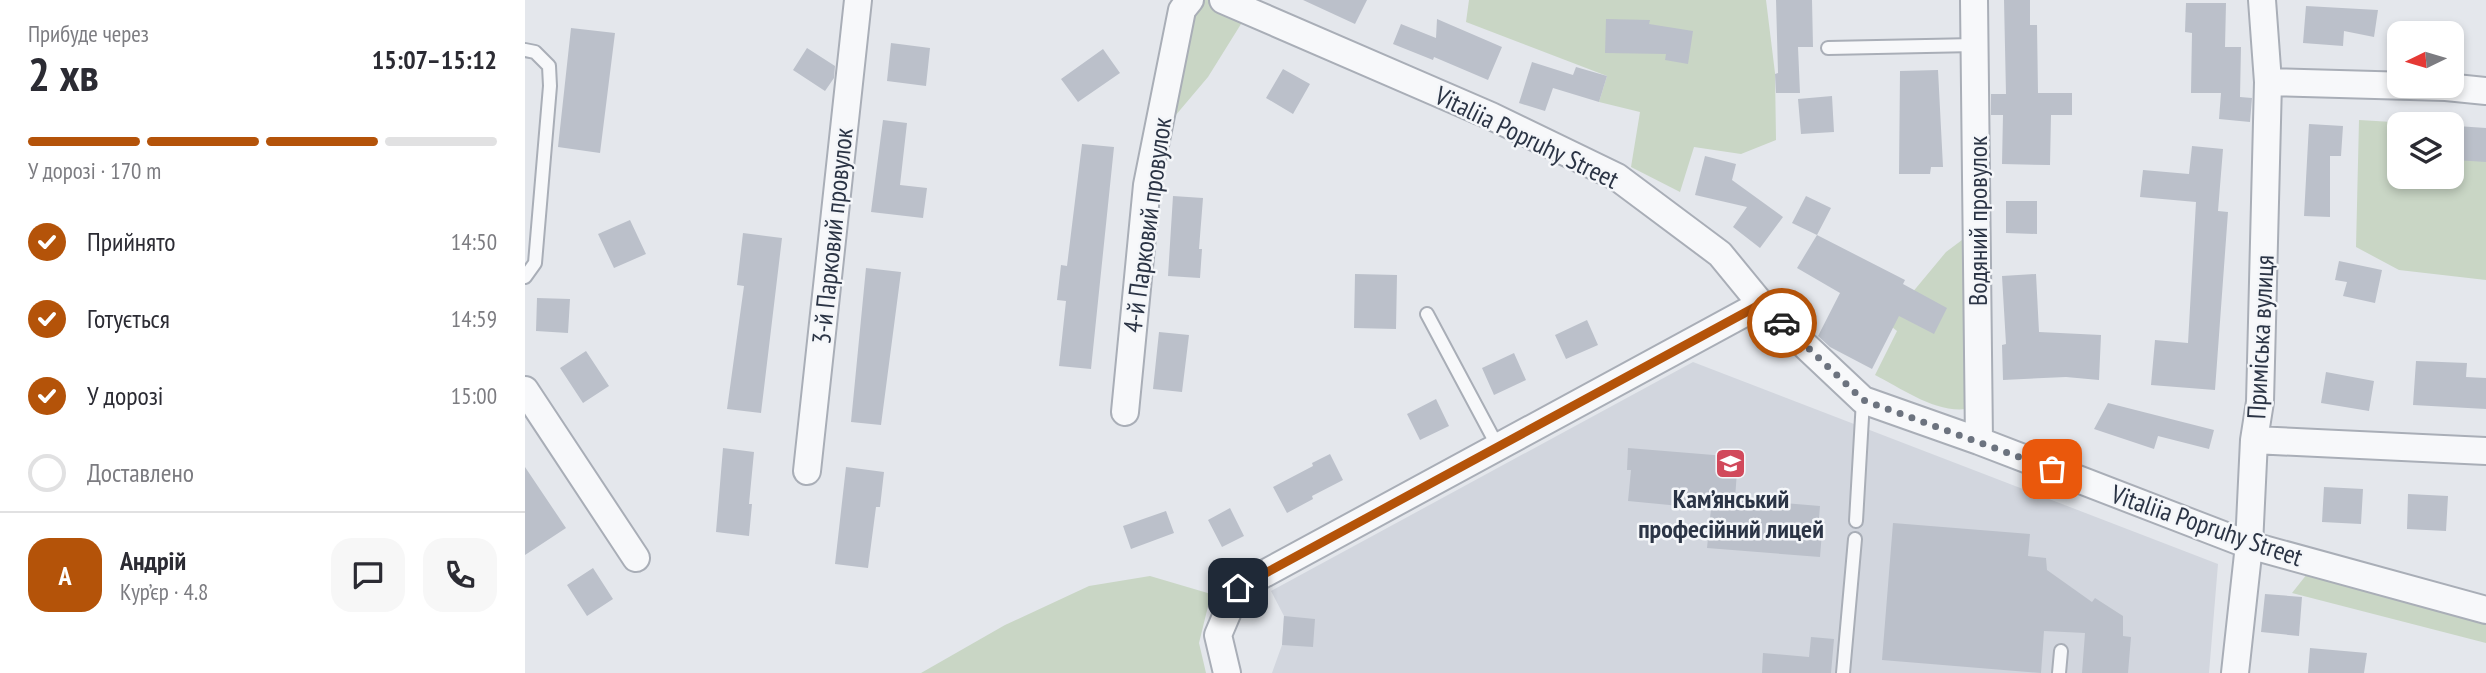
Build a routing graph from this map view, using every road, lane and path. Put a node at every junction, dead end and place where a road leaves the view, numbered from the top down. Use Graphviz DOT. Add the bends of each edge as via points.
graph roads {
  1 [pos="858,0"];
  2 [pos="1190,0"];
  3 [pos="1223,0"];
  4 [pos="1975,0"];
  5 [pos="2262,0"];
  6 [pos="1975,45"];
  7 [pos="1828,48"];
  8 [pos="525,50"];
  9 [pos="2268,82"];
  10 [pos="2486,91"];
  11 [pos="525,277"];
  12 [pos="1761,304"];
  13 [pos="1427,314"];
  14 [pos="525,390"];
  15 [pos="1863,400"];
  16 [pos="1125,412"];
  17 [pos="2254,440"];
  18 [pos="1979,441"];
  19 [pos="1498,447"];
  20 [pos="2486,452"];
  21 [pos="807,471"];
  22 [pos="1856,521"];
  23 [pos="1855,538"];
  24 [pos="2249,545"];
  25 [pos="636,558"];
  26 [pos="2486,610"];
  27 [pos="2061,651"];
  28 [pos="1227,673"];
  29 [pos="1843,673"];
  30 [pos="2059,673"];
  31 [pos="2235,673"];
  1 -- 21 [label="street, 3-й Парковий провулок"];
  2 -- 16 [label="street, 4-й Парковий провулок" via="1182,10 1147,185"];
  3 -- 12 [label="street, Vitaliia Popruhy Street" via="1491,116 1617,177 1720,254"];
  4 -- 6 [label="street, Водяний провулок"];
  5 -- 9 [label="street, Приміська вулиця"];
  6 -- 7 [label="lane"];
  6 -- 18 [label="street, Водяний провулок"];
  8 -- 11 [label="lane" via="535,52 549,66 550,86 535,263"];
  9 -- 10 [label="street"];
  9 -- 17 [label="street, Приміська вулиця" via="2260,402"];
  12 -- 15 [label="street, Vitaliia Popruhy Street"];
  12 -- 19 [label="street"];
  13 -- 19 [label="lane"];
  14 -- 25 [label="street"];
  15 -- 18 [label="street, Vitaliia Popruhy Street"];
  15 -- 22 [label="lane"];
  17 -- 20 [label="street"];
  17 -- 24 [label="street, Приміська вулиця"];
  18 -- 24 [label="street, Vitaliia Popruhy Street"];
  19 -- 28 [label="street" via="1238,588 1218,635"];
  23 -- 29 [label="lane"];
  24 -- 26 [label="street, Vitaliia Popruhy Street"];
  24 -- 31 [label="street, Приміська вулиця"];
  27 -- 30 [label="lane"];
}
